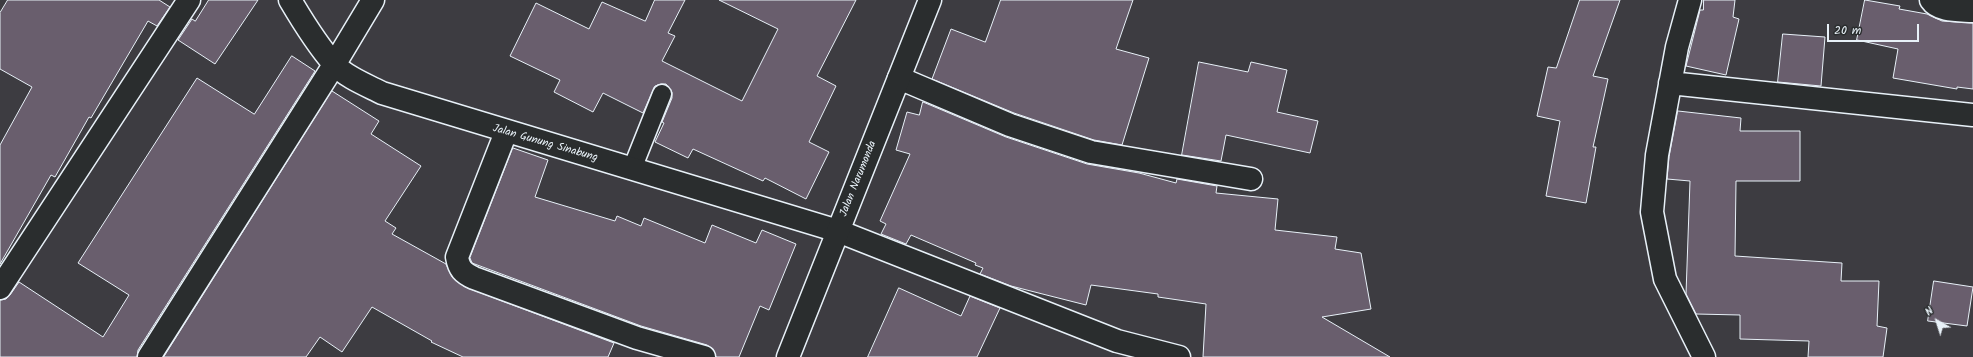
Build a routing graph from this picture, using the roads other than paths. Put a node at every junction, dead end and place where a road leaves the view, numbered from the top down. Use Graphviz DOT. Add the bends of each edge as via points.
graph roads {
  1 [pos="189,0"];
  2 [pos="290,0"];
  3 [pos="373,0"];
  4 [pos="930,0"];
  5 [pos="1690,0"];
  6 [pos="1931,0"];
  7 [pos="1973,11"];
  8 [pos="334,65"];
  9 [pos="899,78"];
  10 [pos="1670,83"];
  11 [pos="662,94"];
  12 [pos="1973,115"];
  13 [pos="506,132"];
  14 [pos="632,169"];
  15 [pos="1251,179"];
  16 [pos="838,231"];
  17 [pos="0,288"];
  18 [pos="149,357"];
  19 [pos="704,357"];
  20 [pos="788,357"];
  21 [pos="1179,357"];
  22 [pos="1704,357"];
  1 -- 17 [label="street"];
  2 -- 8 [label="street, Jalan Gunung Sinabung"];
  3 -- 8 [label="street"];
  4 -- 9 [label="street, Jalan Narumonda"];
  5 -- 10 [label="street"];
  6 -- 7 [label="street" via="1940,8"];
  8 -- 13 [label="street, Jalan Gunung Sinabung" via="382,93"];
  8 -- 18 [label="street"];
  9 -- 15 [label="street" via="1010,125 1091,152"];
  9 -- 16 [label="street, Jalan Narumonda"];
  10 -- 12 [label="street"];
  10 -- 22 [label="street" via="1657,154 1652,212 1665,280"];
  11 -- 14 [label="lane"];
  13 -- 14 [label="street, Jalan Gunung Sinabung"];
  13 -- 19 [label="street" via="457,257 458,267 465,274 489,284 638,338"];
  14 -- 16 [label="street, Jalan Gunung Sinabung"];
  16 -- 20 [label="street, Jalan Narumonda"];
  16 -- 21 [label="street, Jalan Gunung Sinabung" via="1117,341"];
}
